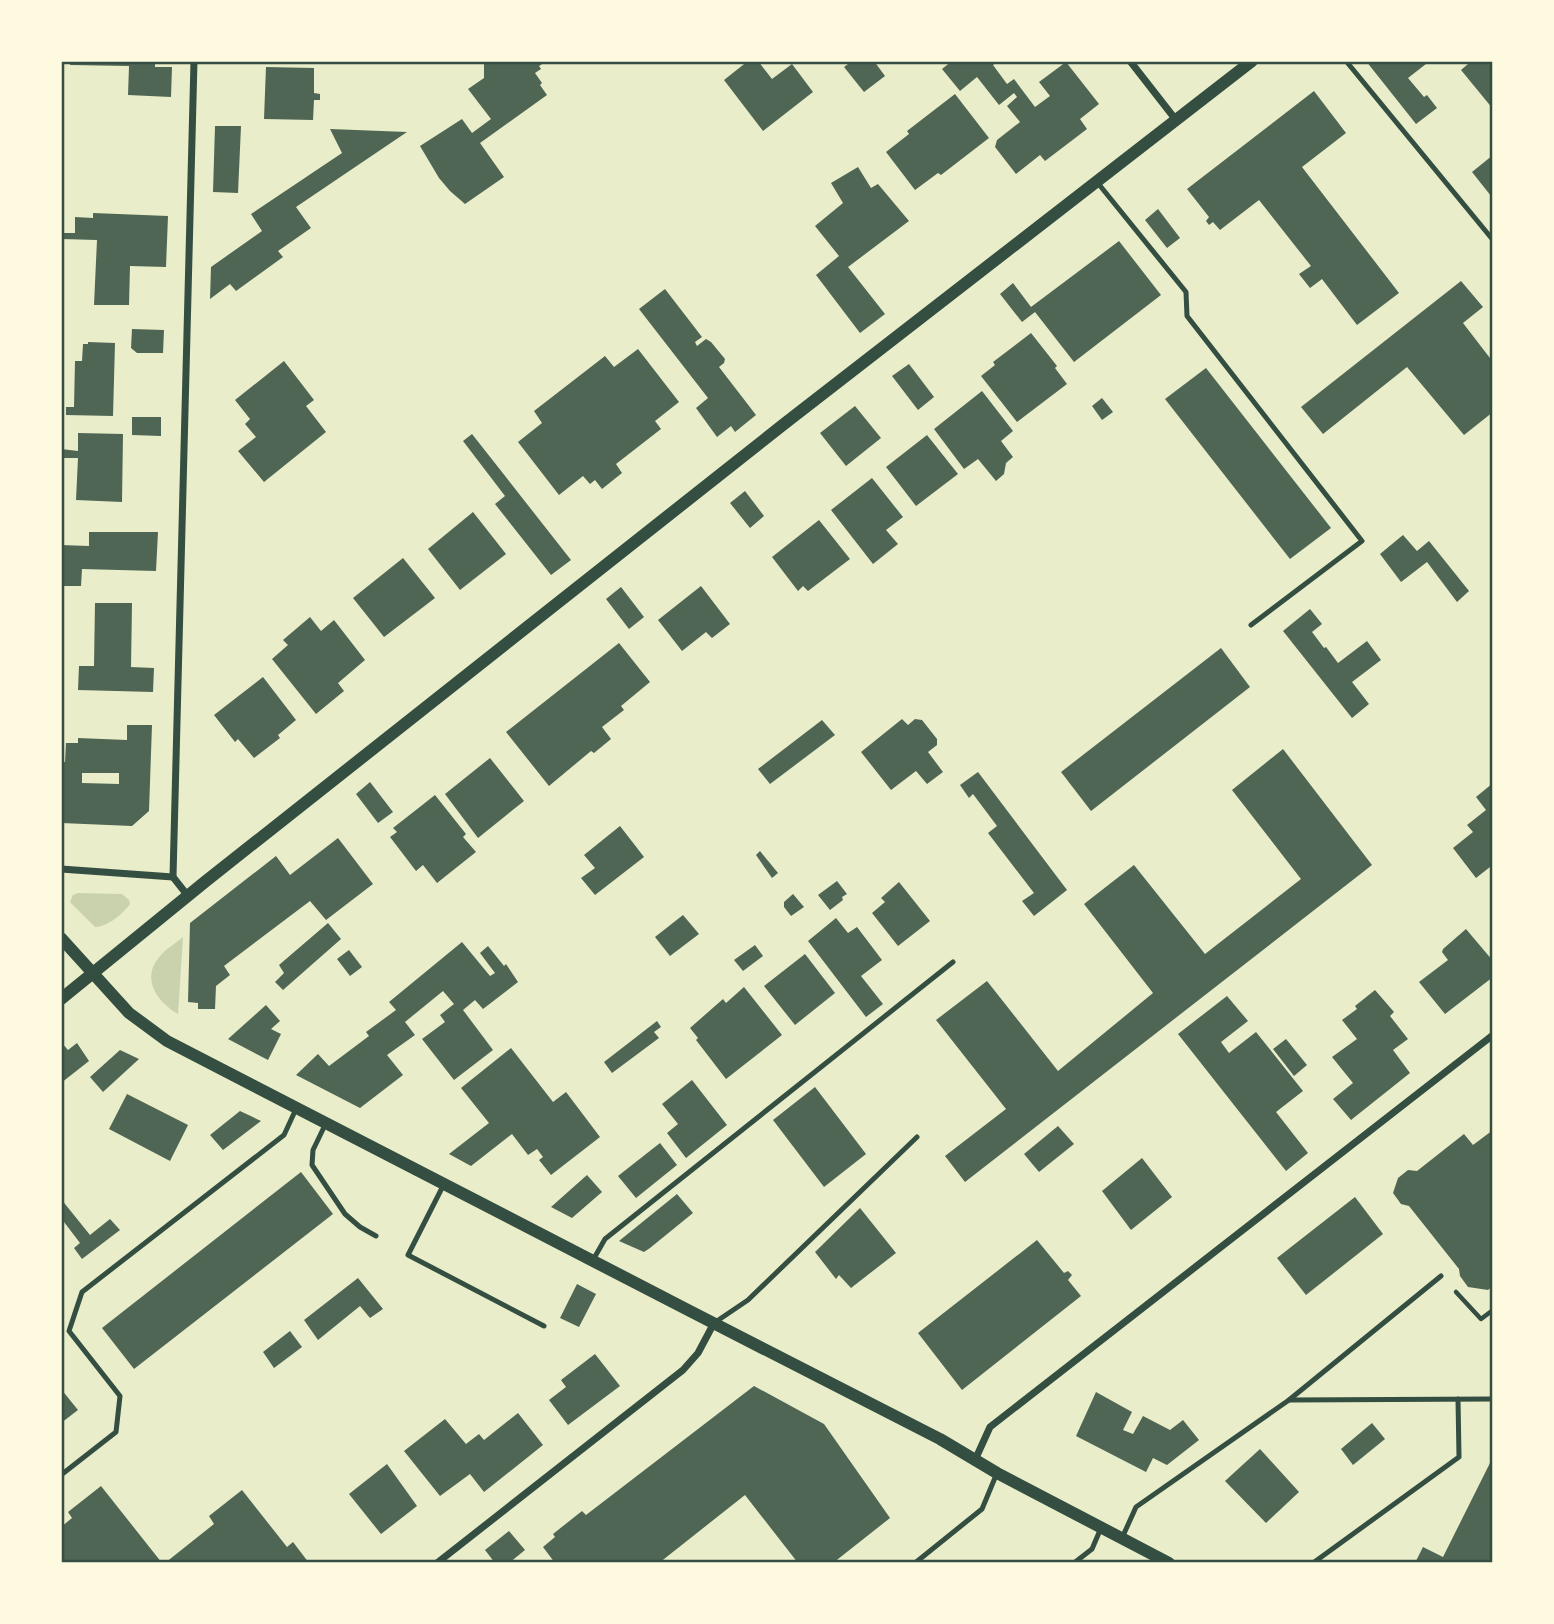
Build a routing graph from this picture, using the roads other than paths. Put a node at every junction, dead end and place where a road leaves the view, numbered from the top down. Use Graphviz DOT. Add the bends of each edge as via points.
graph roads {
  1 [pos="194,61"];
  2 [pos="1130,61"];
  3 [pos="1252,61"];
  4 [pos="1346,61"];
  5 [pos="1176,120"];
  6 [pos="1097,181"];
  7 [pos="1493,240"];
  8 [pos="1251,625"];
  9 [pos="61,869"];
  10 [pos="173,877"];
  11 [pos="188,896"];
  12 [pos="61,939"];
  13 [pos="953,962"];
  14 [pos="94,974"];
  15 [pos="61,999"];
  16 [pos="1493,1035"];
  17 [pos="297,1108"];
  18 [pos="326,1123"];
  19 [pos="917,1137"];
  20 [pos="444,1184"];
  21 [pos="376,1236"];
  22 [pos="593,1260"];
  23 [pos="1441,1276"];
  24 [pos="714,1323"];
  25 [pos="544,1326"];
  26 [pos="1458,1399"];
  27 [pos="1493,1399"];
  28 [pos="1289,1400"];
  29 [pos="975,1460"];
  30 [pos="997,1473"];
  31 [pos="61,1475"];
  32 [pos="1101,1528"];
  33 [pos="1122,1538"];
  34 [pos="437,1563"];
  35 [pos="915,1563"];
  36 [pos="1074,1563"];
  37 [pos="1169,1563"];
  38 [pos="1314,1563"];
  1 -- 10 [label="street"];
  2 -- 5 [label="street"];
  3 -- 5 [label="street"];
  4 -- 7 [label="lane"];
  5 -- 6 [label="street"];
  6 -- 8 [label="lane" via="1186,292 1187,316 1362,541"];
  6 -- 11 [label="street"];
  9 -- 10 [label="street"];
  10 -- 11 [label="street"];
  11 -- 14 [label="street"];
  12 -- 14 [label="street"];
  13 -- 22 [label="lane" via="605,1238"];
  14 -- 15 [label="street"];
  14 -- 17 [label="street" via="129,1013 167,1041"];
  16 -- 29 [label="street" via="990,1427"];
  17 -- 18 [label="street"];
  17 -- 31 [label="lane" via="284,1135 82,1292 69,1332 120,1396 116,1432"];
  18 -- 20 [label="street"];
  18 -- 21 [label="lane" via="313,1150 312,1165 345,1214"];
  19 -- 24 [label="lane" via="748,1300"];
  20 -- 22 [label="street"];
  20 -- 25 [label="lane" via="408,1255"];
  22 -- 24 [label="street"];
  23 -- 28 [label="lane"];
  24 -- 29 [label="street"];
  24 -- 34 [label="street" via="683,1370"];
  26 -- 27 [label="lane"];
  26 -- 28 [label="lane"];
  26 -- 38 [label="lane" via="1458,1457"];
  28 -- 33 [label="lane" via="1136,1507"];
  29 -- 30 [label="street"];
  30 -- 32 [label="street"];
  30 -- 35 [label="lane" via="982,1509"];
  32 -- 33 [label="street"];
  32 -- 36 [label="lane" via="1092,1549"];
  33 -- 37 [label="street"];
}
